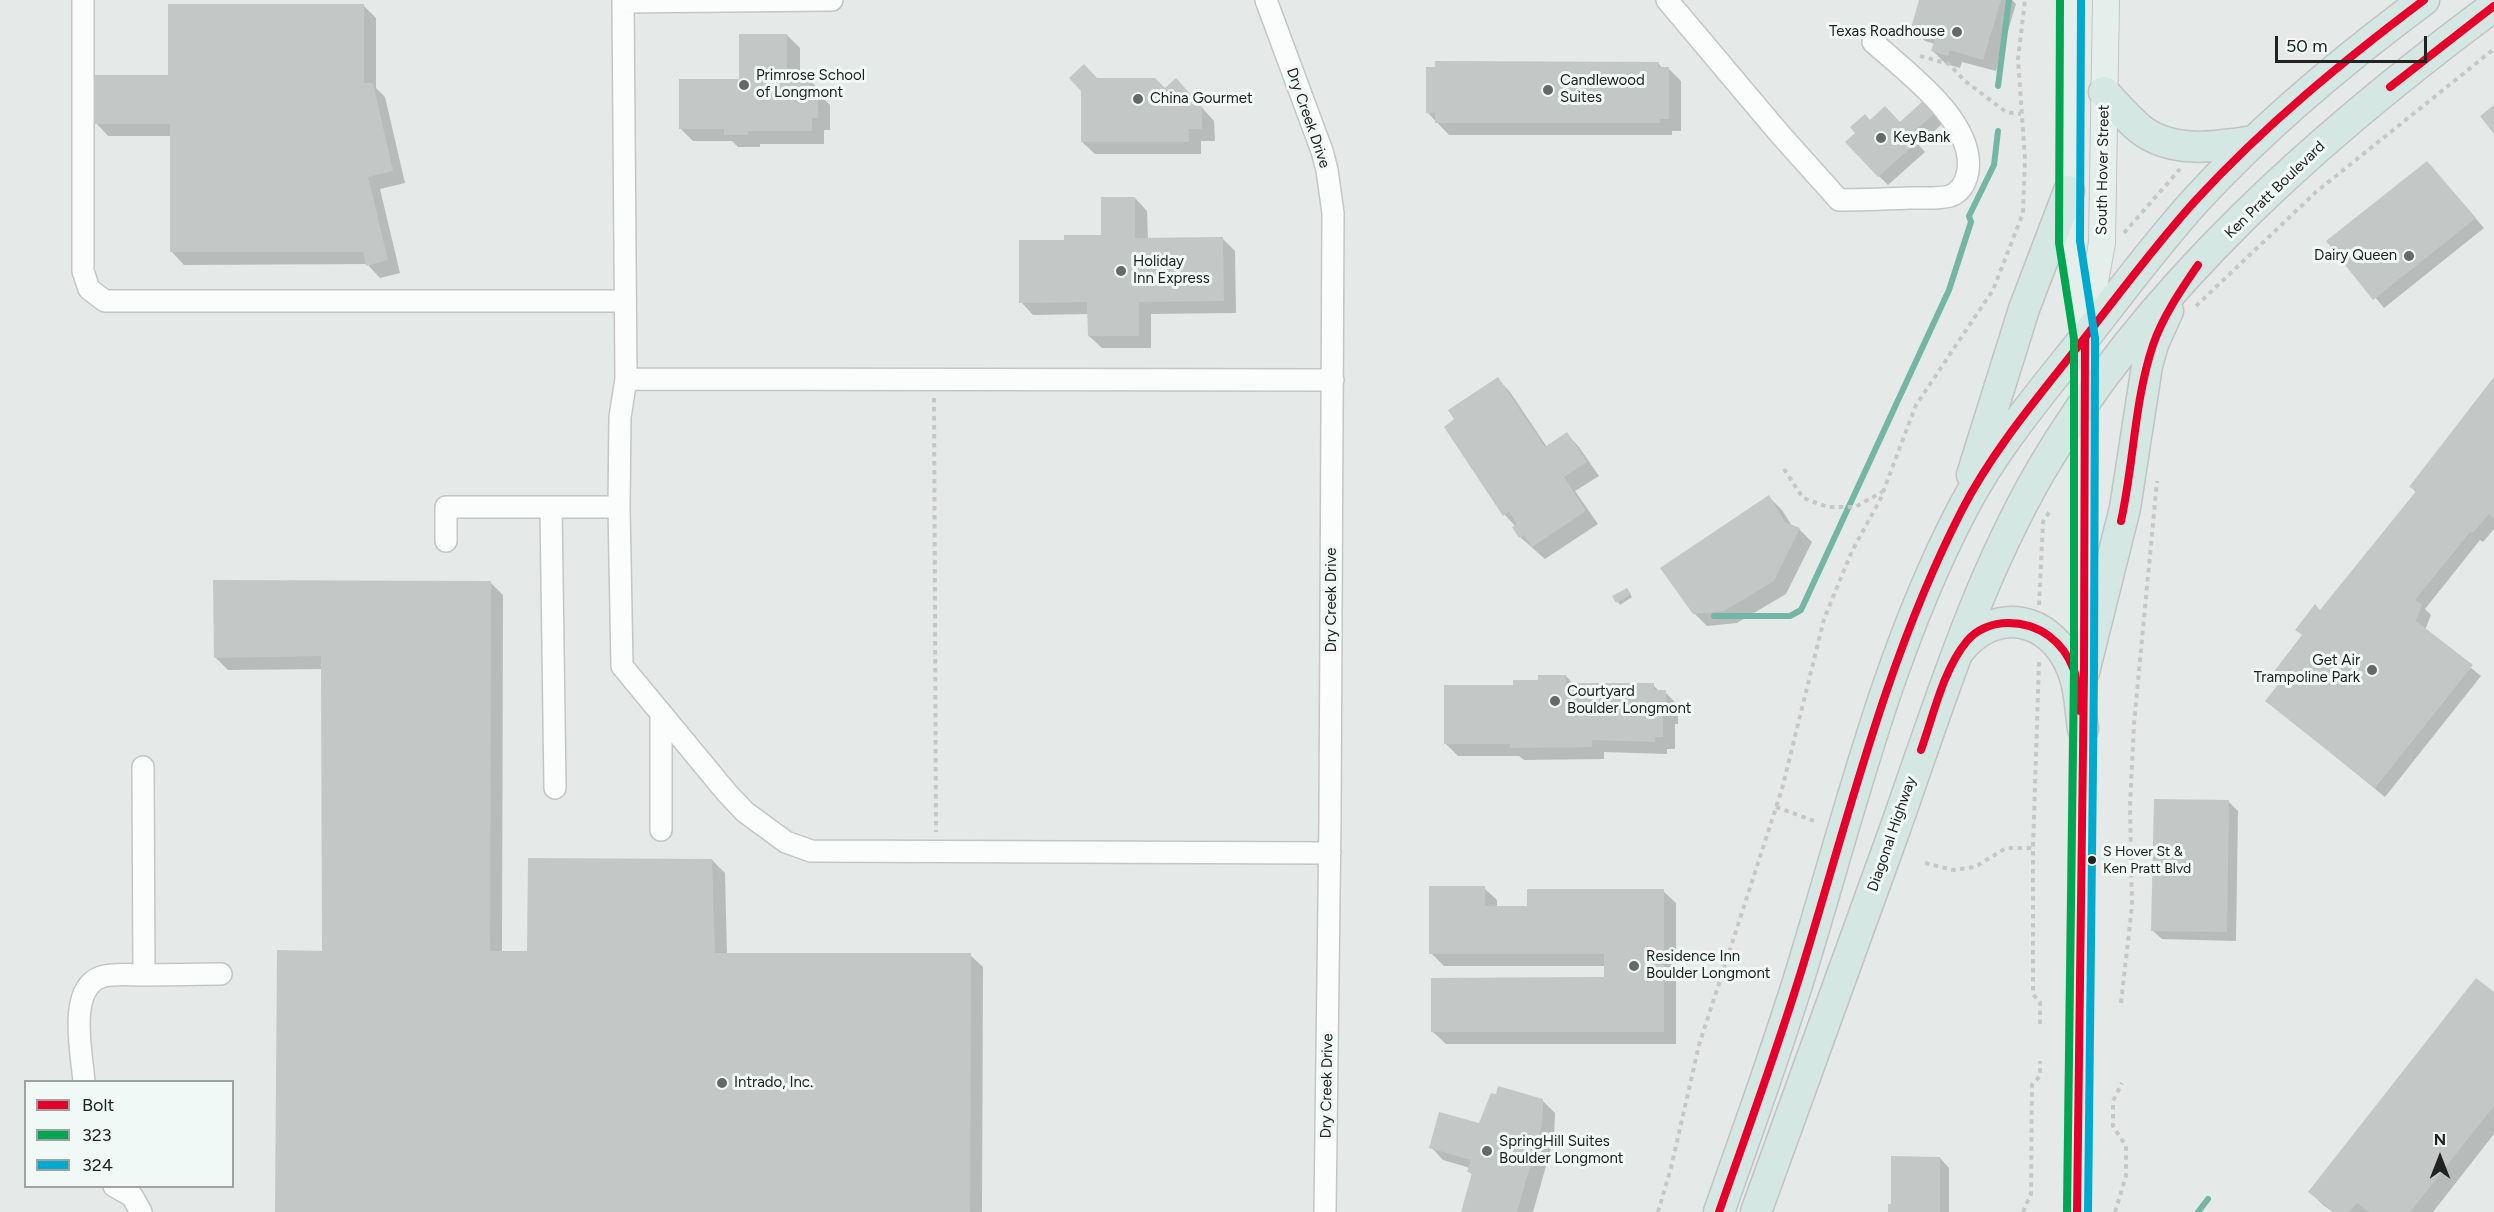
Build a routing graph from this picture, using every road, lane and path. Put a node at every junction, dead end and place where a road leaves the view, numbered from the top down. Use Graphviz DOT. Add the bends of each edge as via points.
graph roads {
  1 [pos="82,0"];
  2 [pos="832,0"];
  3 [pos="1266,0"];
  4 [pos="1667,0"];
  5 [pos="2025,0"];
  6 [pos="2071,0"];
  7 [pos="2106,0"];
  8 [pos="2424,0"];
  9 [pos="623,1"];
  10 [pos="2494,6"];
  11 [pos="1873,42"];
  12 [pos="2494,49"];
  13 [pos="1915,54"];
  14 [pos="2104,92"];
  15 [pos="2022,114"];
  16 [pos="2253,141"];
  17 [pos="2186,163"];
  18 [pos="2069,191"];
  19 [pos="2120,238"];
  20 [pos="2198,264"];
  21 [pos="625,301"];
  22 [pos="2194,308"];
  23 [pos="2085,338"];
  24 [pos="626,379"];
  25 [pos="934,380"];
  26 [pos="1333,380"];
  27 [pos="2085,404"];
  28 [pos="1784,469"];
  29 [pos="2158,472"];
  30 [pos="1883,491"];
  31 [pos="551,507"];
  32 [pos="619,507"];
  33 [pos="1963,507"];
  34 [pos="2051,509"];
  35 [pos="446,542"];
  36 [pos="2039,606"];
  37 [pos="1954,658"];
  38 [pos="2039,661"];
  39 [pos="2084,672"];
  40 [pos="661,713"];
  41 [pos="2083,729"];
  42 [pos="143,766"];
  43 [pos="555,788"];
  44 [pos="1776,807"];
  45 [pos="1817,822"];
  46 [pos="661,830"];
  47 [pos="2033,848"];
  48 [pos="936,852"];
  49 [pos="1330,854"];
  50 [pos="1925,862"];
  51 [pos="221,974"];
  52 [pos="144,975"];
  53 [pos="2121,1003"];
  54 [pos="2040,1025"];
  55 [pos="2040,1061"];
  56 [pos="84,1080"];
  57 [pos="2122,1083"];
  58 [pos="117,1188"];
  59 [pos="141,1212"];
  60 [pos="1325,1212"];
  61 [pos="1658,1212"];
  62 [pos="1719,1212"];
  63 [pos="1755,1212"];
  64 [pos="2023,1212"];
  65 [pos="2077,1212"];
  66 [pos="2115,1212"];
  1 -- 21 [label="street" via="83,271 89,289 105,301"];
  2 -- 9 [label="street"];
  3 -- 26 [label="street, Dry Creek Drive" via="1327,170 1333,213"];
  4 -- 11 [label="street" via="1839,201 1954,194 1965,182 1968,167 1961,134 1926,90"];
  5 -- 15 [label="path" via="2018,59"];
  6 -- 18 [label="main road, South Hover Street"];
  7 -- 14 [label="main road, South Hover Street"];
  8 -- 16 [label="highway" via="2369,41"];
  9 -- 21 [label="street"];
  10 -- 20 [label="highway, Ken Pratt Boulevard" via="2336,132"];
  12 -- 22 [label="path" via="2316,192"];
  13 -- 15 [label="path" via="1949,64 2006,112"];
  14 -- 16 [label="highway" via="2142,131 2160,140 2193,147"];
  14 -- 23 [label="main road, South Hover Street" via="2102,243"];
  15 -- 30 [label="path" via="2023,213 1993,290 1916,405"];
  16 -- 23 [label="highway" via="2136,271"];
  17 -- 19 [label="path"];
  18 -- 23 [label="main road, South Hover Street" via="2069,242"];
  18 -- 33 [label="highway" via="2024,309"];
  20 -- 27 [label="highway, Ken Pratt Boulevard" via="2151,315"];
  20 -- 39 [label="highway" via="2164,318 2147,366 2125,508"];
  21 -- 24 [label="street"];
  23 -- 27 [label="main road, South Hover Street"];
  23 -- 33 [label="highway" via="2025,413"];
  24 -- 25 [label="street"];
  24 -- 32 [label="street" via="620,417"];
  25 -- 26 [label="street"];
  25 -- 48 [label="path"];
  26 -- 49 [label="street, Dry Creek Drive"];
  27 -- 37 [label="highway, Diagonal Highway" via="2040,472"];
  27 -- 39 [label="main road, South Hover Street"];
  28 -- 30 [label="path" via="1803,498 1828,507 1855,507"];
  29 -- 53 [label="path" via="2134,724 2130,807 2132,906"];
  30 -- 44 [label="path" via="1852,551 1824,619"];
  31 -- 32 [label="street"];
  31 -- 35 [label="street" via="446,507"];
  31 -- 43 [label="street"];
  32 -- 40 [label="street" via="622,666"];
  33 -- 62 [label="highway" via="1921,598 1884,699 1805,957"];
  34 -- 36 [label="path" via="2043,522"];
  37 -- 41 [label="highway" via="1969,638 1985,627 2018,623 2039,628 2060,645 2074,671"];
  37 -- 63 [label="highway, Diagonal Highway"];
  38 -- 47 [label="path"];
  39 -- 41 [label="main road, South Hover Street"];
  40 -- 46 [label="street"];
  40 -- 48 [label="street" via="727,794 756,822 786,842 820,852"];
  41 -- 65 [label="main road, South Hover Street"];
  42 -- 52 [label="street"];
  44 -- 45 [label="path"];
  44 -- 61 [label="path" via="1699,1046"];
  47 -- 50 [label="path" via="2006,848 1974,867 1953,870"];
  47 -- 54 [label="path" via="2033,994 2040,1003"];
  48 -- 49 [label="street"];
  49 -- 60 [label="street, Dry Creek Drive"];
  51 -- 52 [label="street"];
  52 -- 56 [label="street" via="100,977 84,992 80,1014"];
  55 -- 64 [label="path" via="2040,1076 2032,1085 2031,1194"];
  57 -- 66 [label="path" via="2113,1101 2113,1126 2126,1146 2126,1176"];
  58 -- 59 [label="street" via="134,1198"];
}
